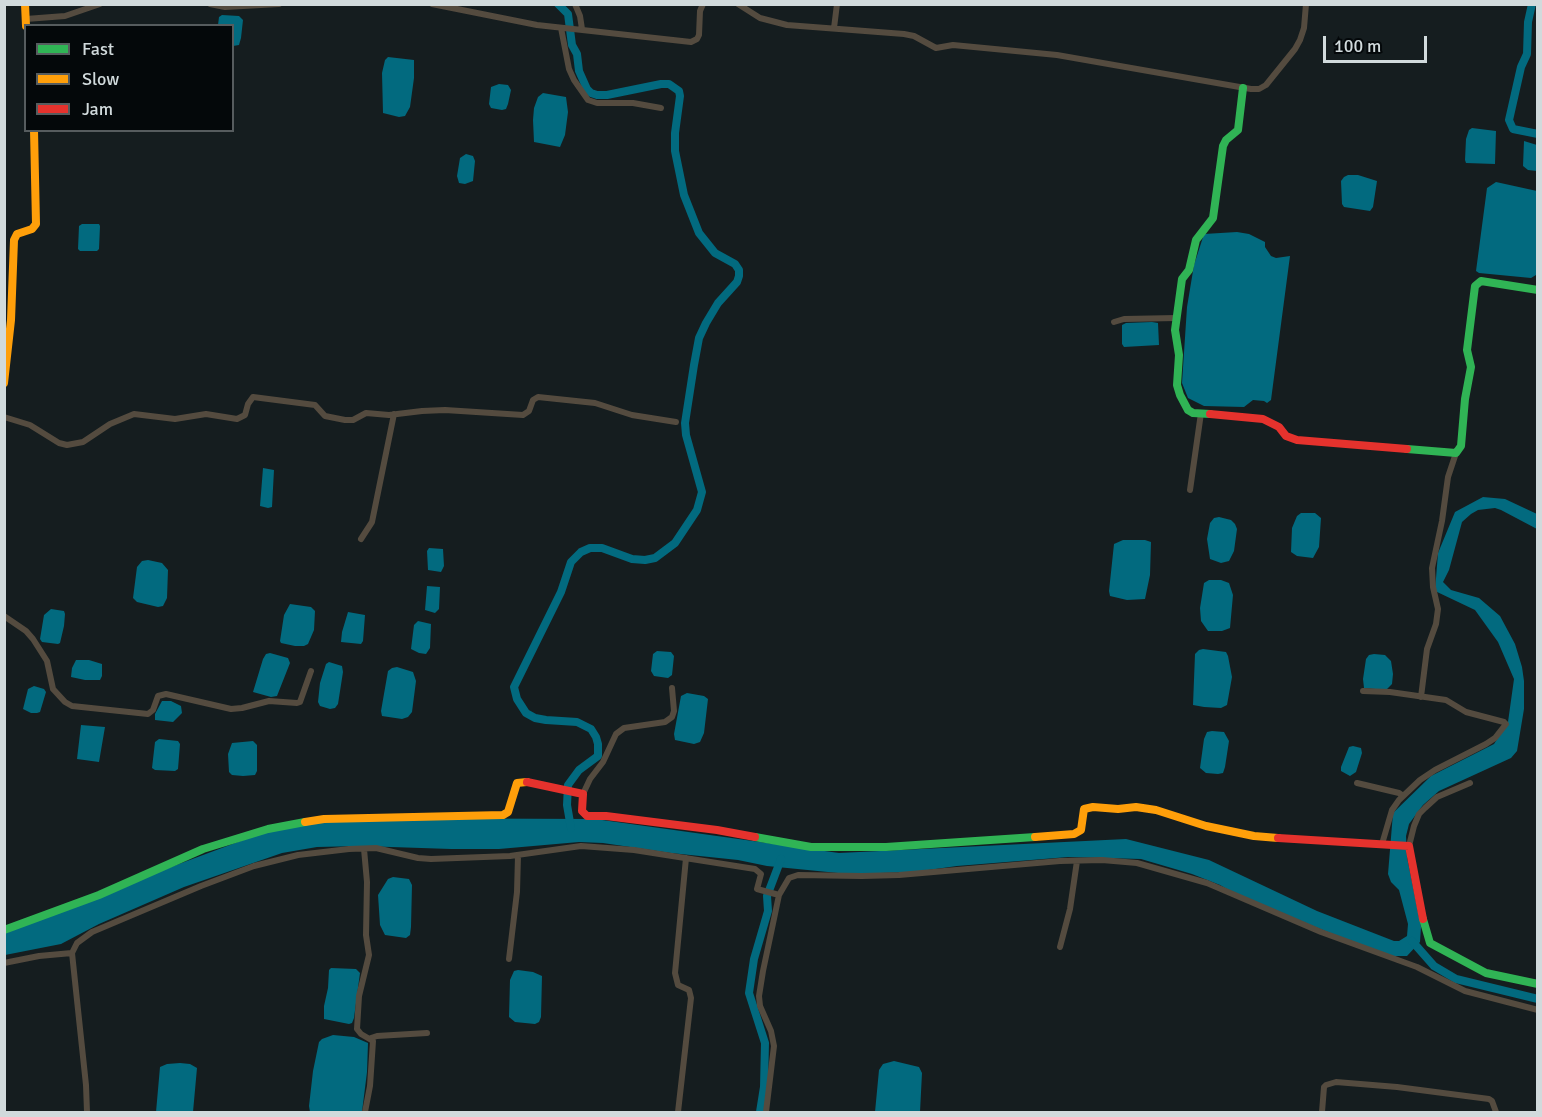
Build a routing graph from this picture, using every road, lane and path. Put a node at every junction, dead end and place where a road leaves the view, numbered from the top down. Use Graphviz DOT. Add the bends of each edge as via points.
graph roads {
  1 [pos="25,4"];
  2 [pos="100,4"];
  3 [pos="210,4"];
  4 [pos="279,4"];
  5 [pos="432,4"];
  6 [pos="575,4"];
  7 [pos="703,4"];
  8 [pos="837,4"];
  9 [pos="1306,4"];
  10 [pos="738,5"];
  11 [pos="26,22"];
  12 [pos="563,28"];
  13 [pos="834,28"];
  14 [pos="580,29"];
  15 [pos="1243,88"];
  16 [pos="662,108"];
  17 [pos="34,132"];
  18 [pos="1538,290"];
  19 [pos="1176,318"];
  20 [pos="1114,322"];
  21 [pos="4,383"];
  22 [pos="394,414"];
  23 [pos="1201,414"];
  24 [pos="4,417"];
  25 [pos="676,422"];
  26 [pos="1456,453"];
  27 [pos="1190,490"];
  28 [pos="361,539"];
  29 [pos="4,616"];
  30 [pos="311,671"];
  31 [pos="672,688"];
  32 [pos="1363,691"];
  33 [pos="1421,697"];
  34 [pos="1357,783"];
  35 [pos="1470,783"];
  36 [pos="580,793"];
  37 [pos="1403,796"];
  38 [pos="1384,844"];
  39 [pos="1407,846"];
  40 [pos="364,849"];
  41 [pos="518,856"];
  42 [pos="686,858"];
  43 [pos="1077,861"];
  44 [pos="777,894"];
  45 [pos="4,930"];
  46 [pos="1060,947"];
  47 [pos="72,953"];
  48 [pos="509,959"];
  49 [pos="4,963"];
  50 [pos="1538,984"];
  51 [pos="1538,1010"];
  52 [pos="427,1034"];
  53 [pos="371,1038"];
  54 [pos="87,1113"];
  55 [pos="365,1113"];
  56 [pos="678,1113"];
  57 [pos="766,1113"];
  58 [pos="1322,1113"];
  59 [pos="1496,1113"];
  1 -- 11 [label="street"];
  2 -- 11 [label="street" via="65,16"];
  3 -- 4 [label="street"];
  5 -- 12 [label="street"];
  6 -- 14 [label="street"];
  7 -- 14 [label="street" via="699,35 694,41"];
  8 -- 13 [label="street"];
  9 -- 15 [label="street" via="1304,28 1294,49 1262,88"];
  10 -- 13 [label="street" via="774,22"];
  12 -- 14 [label="street"];
  12 -- 16 [label="street" via="569,69 588,100"];
  13 -- 15 [label="street" via="904,34 936,48 953,45 1057,55"];
  15 -- 19 [label="street" via="1238,130 1223,146 1215,212 1196,240 1189,270 1182,279"];
  17 -- 21 [label="street" via="36,224 14,240"];
  18 -- 26 [label="street" via="1481,281 1475,286 1467,350 1470,373 1461,446"];
  19 -- 20 [label="street"];
  19 -- 23 [label="street" via="1179,395 1188,410"];
  22 -- 24 [label="street" via="366,412 345,420 325,416 315,405 253,397 245,415 237,419 206,414 175,419 134,414 83,442 67,445 30,425"];
  22 -- 25 [label="street" via="445,410 523,415 538,397 595,403 632,415"];
  22 -- 28 [label="street" via="372,522"];
  23 -- 26 [label="street" via="1263,419 1297,440"];
  23 -- 27 [label="street"];
  26 -- 33 [label="street" via="1432,568 1438,609"];
  29 -- 30 [label="street" via="33,639 47,661 52,689 72,706 148,714 158,696 166,694 231,709 269,702 297,703"];
  31 -- 36 [label="street" via="672,717 665,722 624,728 616,734 603,762"];
  32 -- 33 [label="street"];
  33 -- 37 [label="street" via="1446,700 1466,712 1506,724 1495,738 1434,770"];
  34 -- 37 [label="street"];
  35 -- 39 [label="street" via="1437,797 1419,814"];
  36 -- 38 [label="street" via="582,811 587,816 820,847 922,845 1074,834 1081,830 1084,809 1093,807 1156,810 1254,836"];
  36 -- 45 [label="street" via="520,781 508,812 499,816 324,819 268,829 203,849 99,895"];
  37 -- 38 [label="street" via="1392,810"];
  38 -- 39 [label="street"];
  39 -- 50 [label="street" via="1430,944 1486,973"];
  40 -- 41 [label="street" via="431,859"];
  40 -- 47 [label="street" via="298,855 226,876 92,932 77,943"];
  40 -- 53 [label="street" via="369,955 359,996 357,1029"];
  41 -- 42 [label="street" via="581,846"];
  41 -- 48 [label="street"];
  42 -- 44 [label="street" via="755,869 761,874 757,889"];
  42 -- 56 [label="street" via="675,974 678,985 689,990 691,998"];
  43 -- 44 [label="street" via="899,875 798,875 789,878"];
  43 -- 46 [label="street"];
  43 -- 51 [label="street" via="1137,864 1206,883 1423,970 1465,991"];
  44 -- 57 [label="street" via="759,996 774,1046"];
  47 -- 49 [label="street"];
  47 -- 54 [label="street"];
  52 -- 53 [label="street"];
  53 -- 55 [label="street"];
  58 -- 59 [label="street" via="1324,1088 1336,1082 1489,1099"];
}
